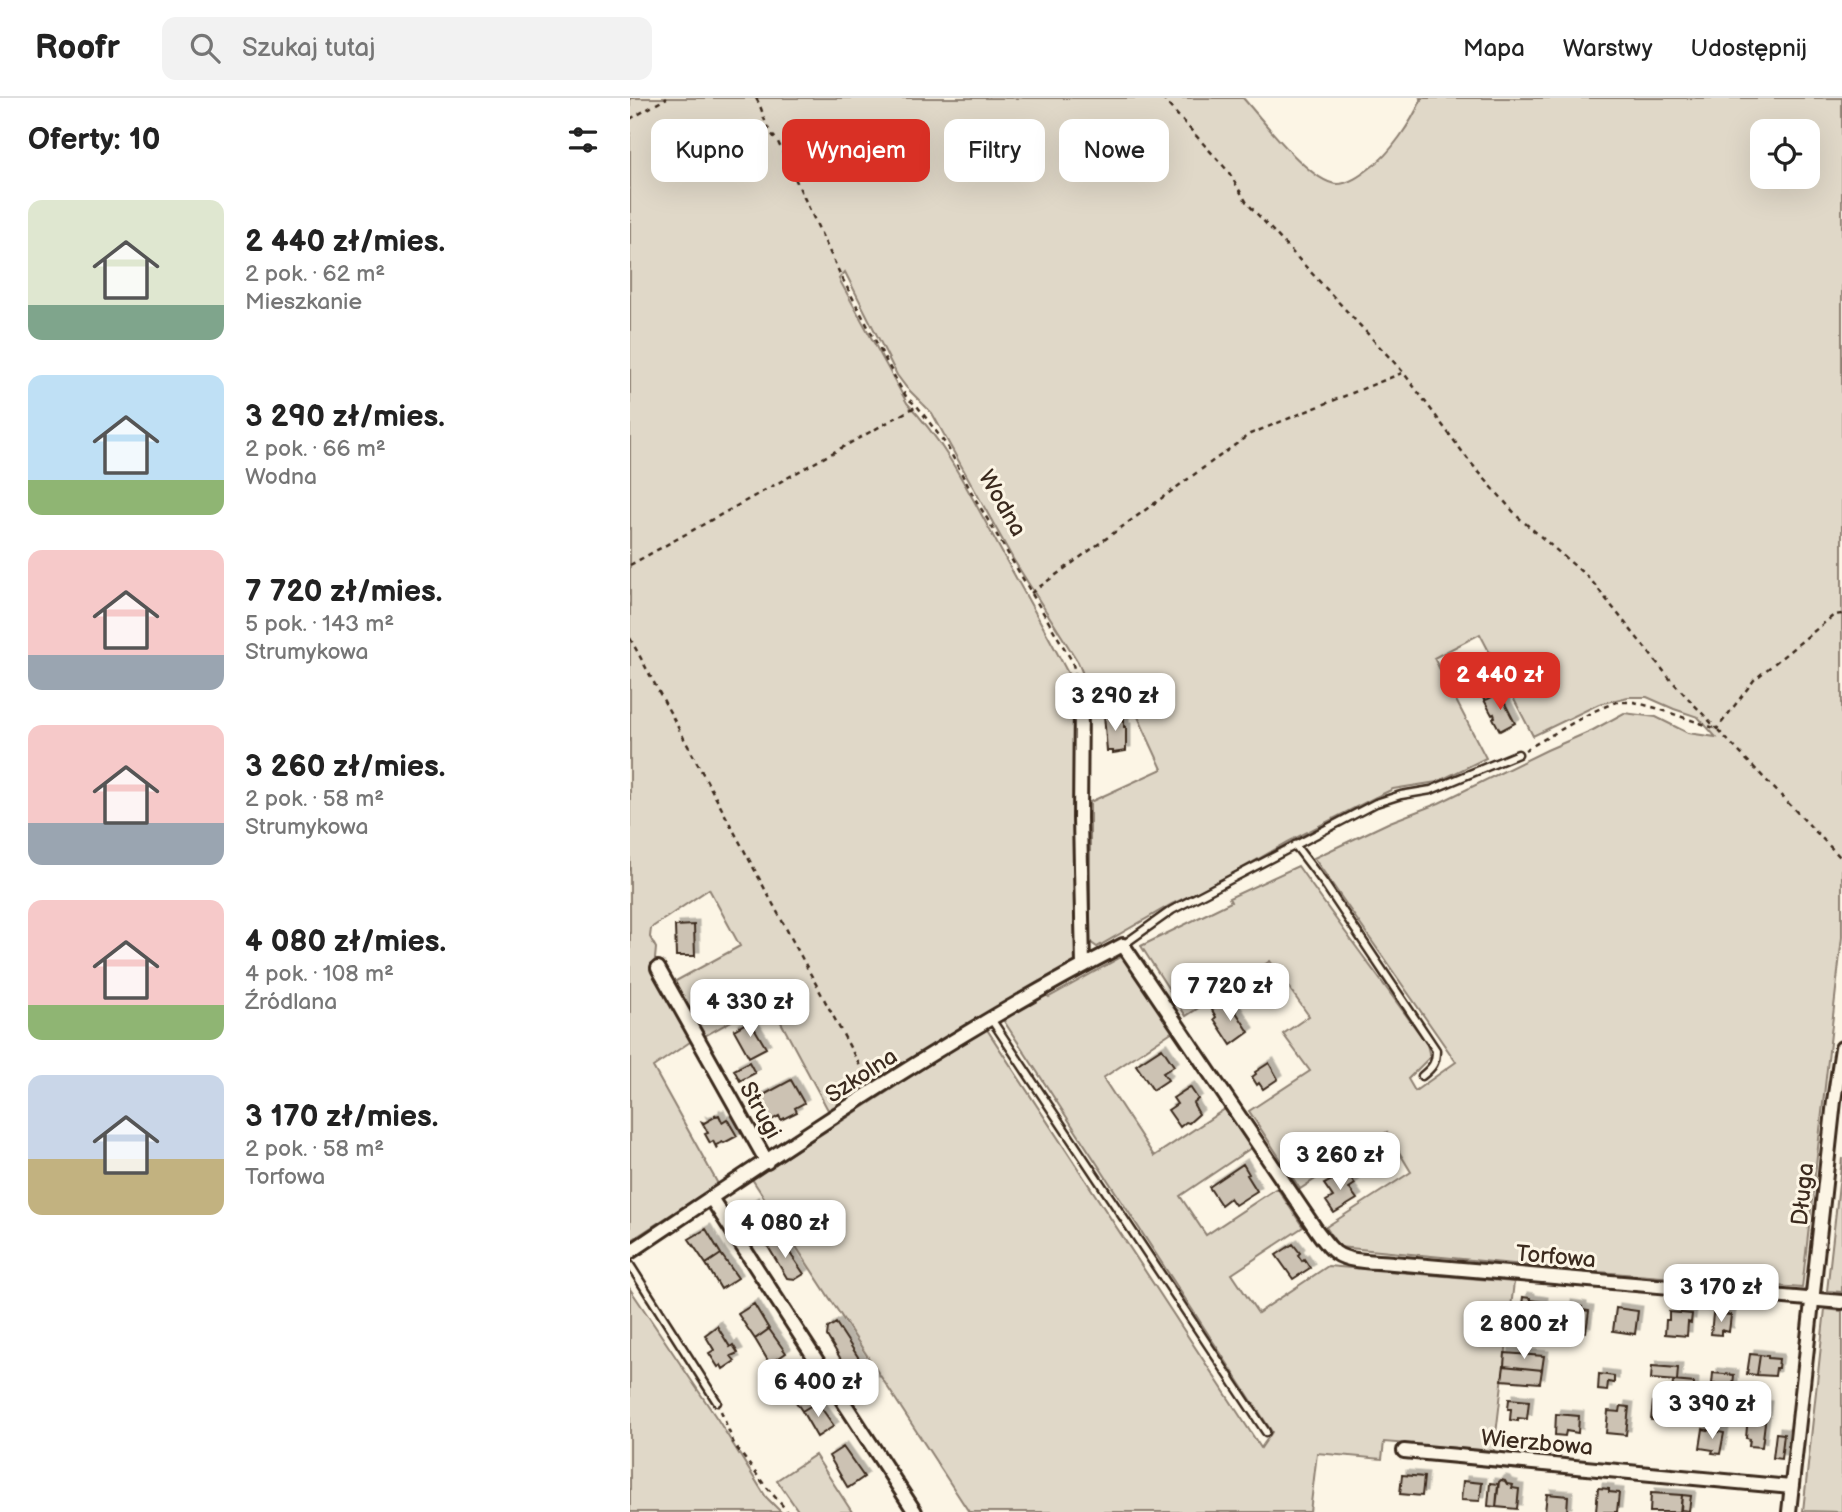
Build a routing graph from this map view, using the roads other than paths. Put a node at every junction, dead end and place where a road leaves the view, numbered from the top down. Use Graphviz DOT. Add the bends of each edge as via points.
graph roads {
  1 [pos="1081,701"];
  2 [pos="1518,754"];
  3 [pos="1295,845"];
  4 [pos="1124,945"];
  5 [pos="1083,966"];
  6 [pos="658,968"];
  7 [pos="990,1017"];
  8 [pos="1842,1048"];
  9 [pos="1422,1076"];
  10 [pos="766,1162"];
  11 [pos="711,1198"];
  12 [pos="630,1252"];
  13 [pos="630,1265"];
  14 [pos="1812,1299"];
  15 [pos="1842,1302"];
  16 [pos="717,1402"];
  17 [pos="1266,1432"];
  18 [pos="1404,1451"];
  19 [pos="1791,1487"];
  20 [pos="915,1512"];
  21 [pos="1789,1512"];
  1 -- 5 [label="street"];
  2 -- 3 [label="lane" via="1432,790 1376,803"];
  3 -- 4 [label="lane" via="1172,910"];
  3 -- 9 [label="lane" via="1436,1049 1433,1067"];
  4 -- 5 [label="street, Szkolna"];
  4 -- 14 [label="street, Torfowa" via="1328,1246 1339,1255"];
  5 -- 7 [label="street, Szkolna"];
  6 -- 10 [label="street, Strugi"];
  7 -- 10 [label="street, Szkolna"];
  7 -- 17 [label="lane"];
  8 -- 14 [label="street, Długa"];
  10 -- 11 [label="street, Szkolna"];
  11 -- 12 [label="street, Szkolna"];
  11 -- 20 [label="street"];
  13 -- 16 [label="lane"];
  14 -- 15 [label="street, Torfowa"];
  14 -- 19 [label="street, Długa"];
  18 -- 19 [label="street, Wierzbowa"];
  19 -- 21 [label="street, Długa"];
}
